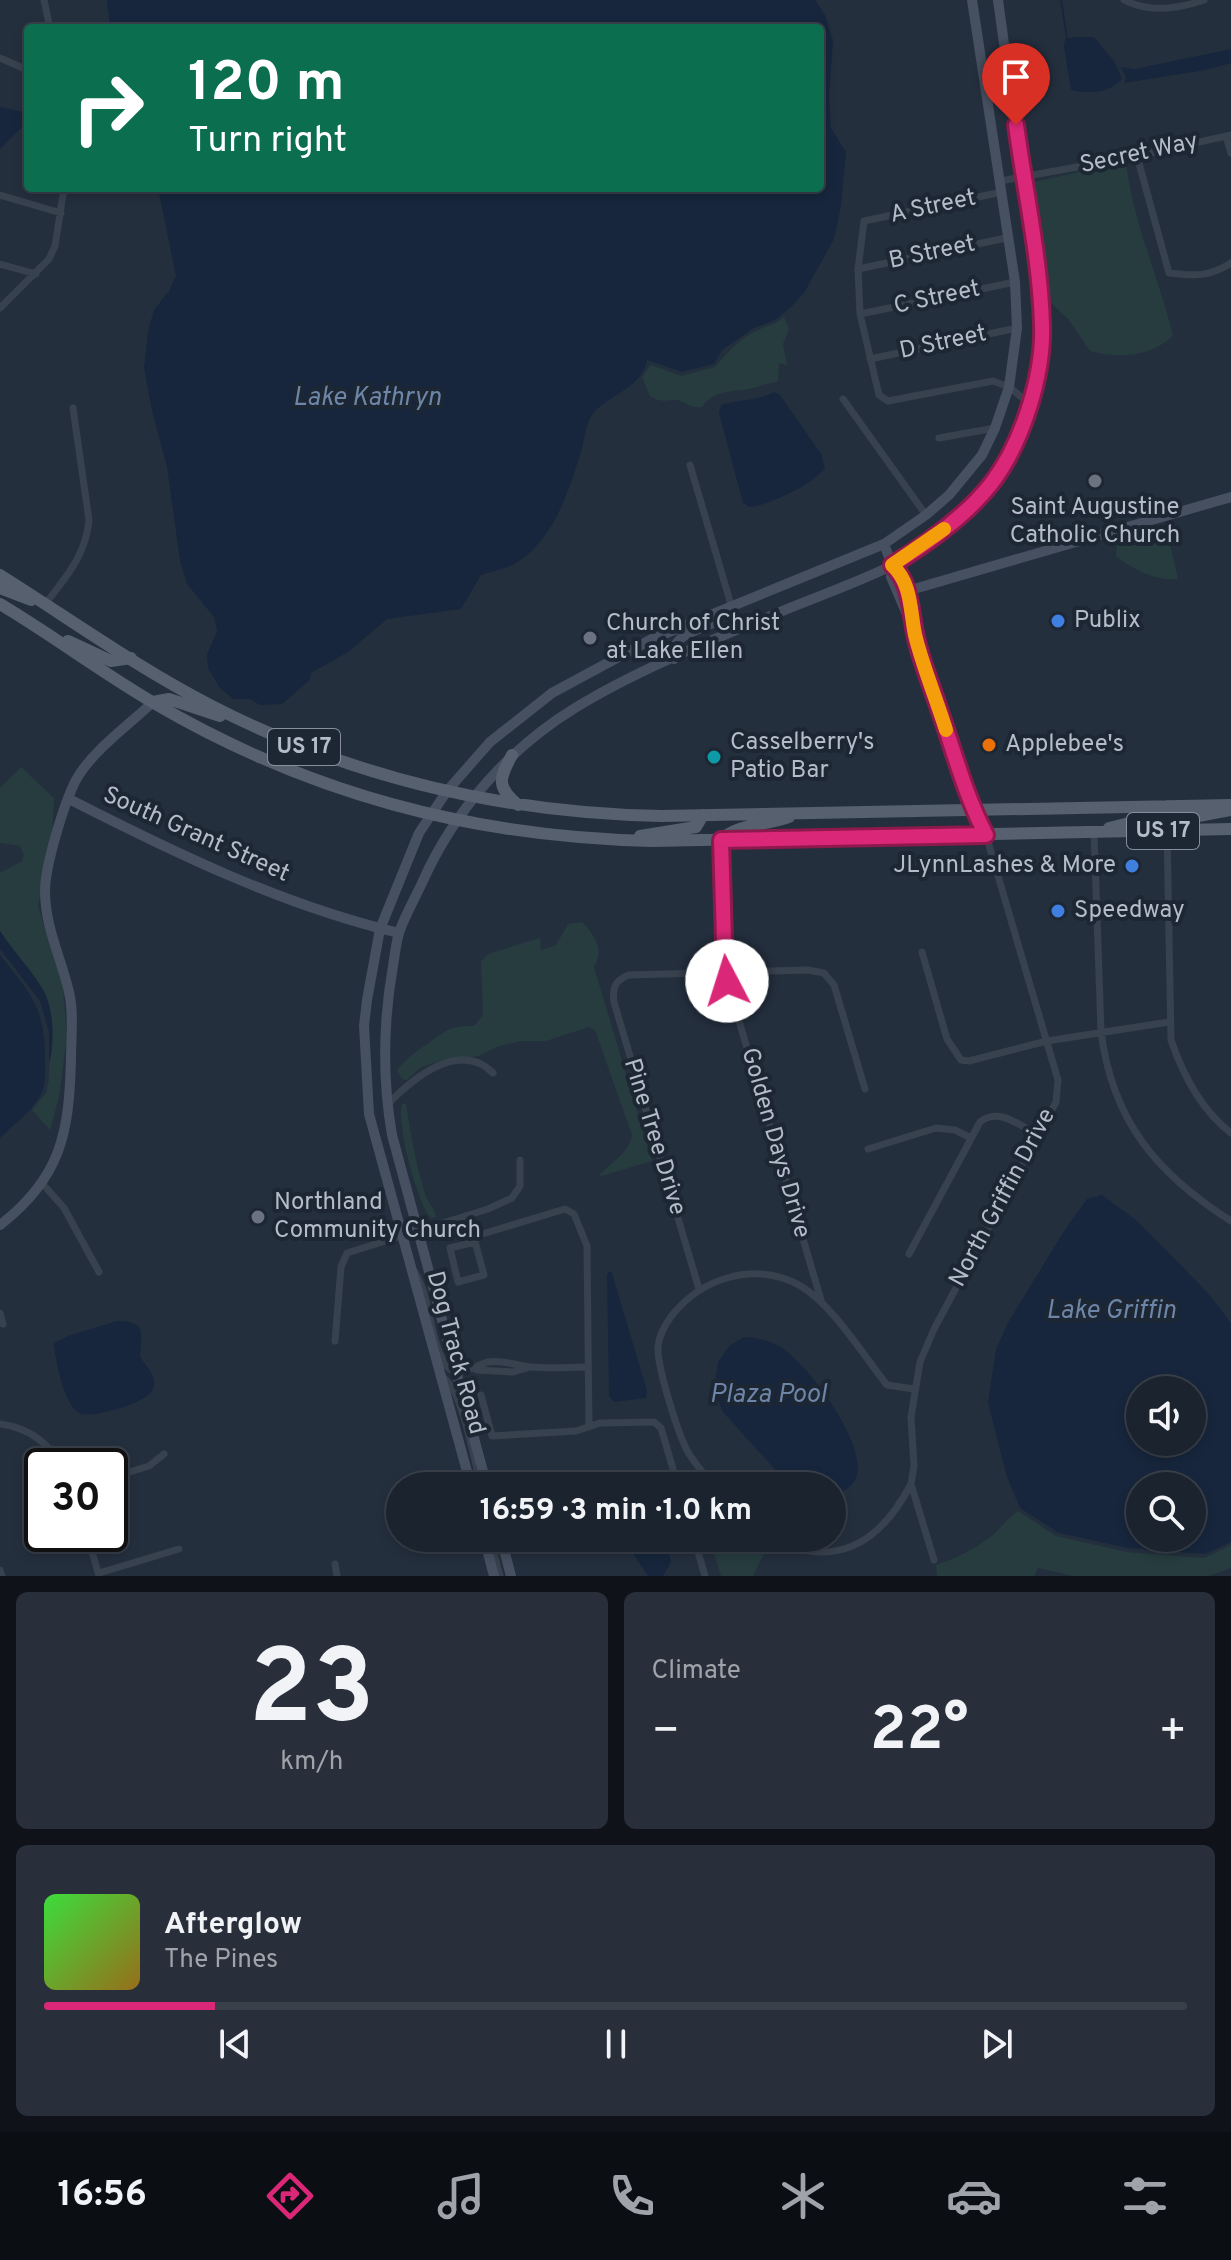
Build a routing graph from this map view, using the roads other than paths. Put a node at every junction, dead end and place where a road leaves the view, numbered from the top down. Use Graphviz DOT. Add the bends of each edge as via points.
graph roads {
  1 [pos="44,0"];
  2 [pos="972,0"];
  3 [pos="998,0"];
  4 [pos="1124,0"];
  5 [pos="1204,0"];
  6 [pos="49,24"];
  7 [pos="0,58"];
  8 [pos="24,68"];
  9 [pos="1228,135"];
  10 [pos="1231,153"];
  11 [pos="1137,156"];
  12 [pos="1023,178"];
  13 [pos="1001,187"];
  14 [pos="64,192"];
  15 [pos="0,195"];
  16 [pos="61,213"];
  17 [pos="1006,238"];
  18 [pos="1231,263"];
  19 [pos="0,264"];
  20 [pos="858,269"];
  21 [pos="36,274"];
  22 [pos="1015,282"];
  23 [pos="0,308"];
  24 [pos="860,314"];
  25 [pos="1017,328"];
  26 [pos="870,359"];
  27 [pos="1009,387"];
  28 [pos="843,399"];
  29 [pos="1030,404"];
  30 [pos="73,408"];
  31 [pos="995,428"];
  32 [pos="939,438"];
  33 [pos="690,465"];
  34 [pos="1231,497"];
  35 [pos="926,515"];
  36 [pos="884,544"];
  37 [pos="892,565"];
  38 [pos="0,575"];
  39 [pos="0,588"];
  40 [pos="907,591"];
  41 [pos="46,603"];
  42 [pos="0,604"];
  43 [pos="732,608"];
  44 [pos="46,633"];
  45 [pos="915,633"];
  46 [pos="131,658"];
  47 [pos="674,659"];
  48 [pos="153,702"];
  49 [pos="247,722"];
  50 [pos="512,755"];
  51 [pos="447,791"];
  52 [pos="474,798"];
  53 [pos="69,799"];
  54 [pos="518,805"];
  55 [pos="1168,806"];
  56 [pos="1231,807"];
  57 [pos="973,810"];
  58 [pos="800,813"];
  59 [pos="430,815"];
  60 [pos="703,815"];
  61 [pos="455,821"];
  62 [pos="1231,829"];
  63 [pos="1167,831"];
  64 [pos="1094,832"];
  65 [pos="986,835"];
  66 [pos="617,840"];
  67 [pos="721,840"];
  68 [pos="380,929"];
  69 [pos="399,933"];
  70 [pos="922,952"];
  71 [pos="725,973"];
  72 [pos="1169,1022"];
  73 [pos="1101,1031"];
  74 [pos="1047,1041"];
  75 [pos="493,1073"];
  76 [pos="865,1089"];
  77 [pos="387,1105"];
  78 [pos="1231,1133"];
  79 [pos="1037,1134"];
  80 [pos="971,1138"];
  81 [pos="868,1149"];
  82 [pos="520,1160"];
  83 [pos="42,1183"];
  84 [pos="1231,1221"];
  85 [pos="0,1225"];
  86 [pos="417,1231"];
  87 [pos="403,1235"];
  88 [pos="475,1242"];
  89 [pos="909,1254"];
  90 [pos="410,1264"];
  91 [pos="99,1272"];
  92 [pos="699,1289"];
  93 [pos="822,1302"];
  94 [pos="0,1313"];
  95 [pos="3,1324"];
  96 [pos="335,1341"];
  97 [pos="505,1362"];
  98 [pos="529,1367"];
  99 [pos="588,1367"];
  100 [pos="475,1369"];
  101 [pos="456,1372"];
  102 [pos="505,1372"];
  103 [pos="441,1376"];
  104 [pos="914,1389"];
  105 [pos="481,1395"];
  106 [pos="0,1424"];
  107 [pos="589,1427"];
  108 [pos="48,1448"];
  109 [pos="164,1454"];
  110 [pos="128,1472"];
  111 [pos="467,1472"];
  112 [pos="480,1472"];
  113 [pos="481,1472"];
  114 [pos="674,1472"];
  115 [pos="703,1472"];
  116 [pos="911,1484"];
  117 [pos="846,1547"];
  118 [pos="179,1549"];
  119 [pos="92,1552"];
  120 [pos="489,1552"];
  121 [pos="504,1552"];
  122 [pos="698,1552"];
  123 [pos="934,1560"];
  124 [pos="335,1564"];
  125 [pos="0,1570"];
  126 [pos="99,1575"];
  127 [pos="2,1576"];
  128 [pos="337,1576"];
  129 [pos="497,1576"];
  130 [pos="511,1576"];
  131 [pos="705,1576"];
  1 -- 6 [label="street"];
  2 -- 13 [label="main road"];
  3 -- 12 [label="main road, Dog Track Road"];
  4 -- 5 [label="street" via="1164,9"];
  7 -- 8 [label="street"];
  9 -- 10 [label="street"];
  9 -- 11 [label="street, Secret Way"];
  11 -- 12 [label="street, Secret Way"];
  11 -- 18 [label="street" via="1169,273 1197,277"];
  12 -- 13 [label="street, Secret Way"];
  12 -- 29 [label="main road, Dog Track Road" via="1043,327"];
  13 -- 17 [label="main road"];
  13 -- 20 [label="street, A Street" via="864,221"];
  14 -- 16 [label="street"];
  15 -- 16 [label="street"];
  16 -- 21 [label="street" via="55,246"];
  17 -- 20 [label="street, B Street"];
  17 -- 22 [label="main road"];
  19 -- 21 [label="street"];
  20 -- 24 [label="street"];
  21 -- 23 [label="street"];
  22 -- 24 [label="street, C Street"];
  22 -- 25 [label="main road"];
  24 -- 26 [label="street"];
  25 -- 26 [label="street, D Street"];
  25 -- 27 [label="main road"];
  26 -- 27 [label="street" via="879,395 888,401 993,381"];
  27 -- 29 [label="street"];
  27 -- 31 [label="main road"];
  28 -- 35 [label="street"];
  29 -- 37 [label="main road, Dog Track Road" via="992,483 956,519"];
  30 -- 41 [label="street" via="88,535 79,559"];
  31 -- 32 [label="street"];
  31 -- 35 [label="main road" via="971,470"];
  33 -- 43 [label="street"];
  34 -- 40 [label="main road"];
  35 -- 36 [label="main road"];
  36 -- 37 [label="main road"];
  36 -- 43 [label="main road"];
  37 -- 40 [label="main road"];
  37 -- 45 [label="main road" via="891,577"];
  37 -- 47 [label="main road, Dog Track Road"];
  38 -- 41 [label="main road, US 17"];
  39 -- 41 [label="main road"];
  40 -- 45 [label="main road"];
  41 -- 46 [label="main road, US 17"];
  42 -- 44 [label="main road, US 17"];
  43 -- 47 [label="main road" via="722,619 679,639 672,650"];
  43 -- 51 [label="main road, Dog Track Road" via="652,639 552,693 490,742"];
  44 -- 46 [label="main road" via="111,661"];
  44 -- 48 [label="main road, US 17"];
  45 -- 57 [label="main road"];
  46 -- 49 [label="main road, US 17"];
  47 -- 50 [label="main road, Dog Track Road" via="573,709"];
  48 -- 49 [label="main road" via="169,699"];
  48 -- 53 [label="main road" via="87,764"];
  48 -- 59 [label="main road, US 17" via="299,773"];
  49 -- 51 [label="main road, US 17" via="338,760"];
  50 -- 52 [label="main road, Dog Track Road"];
  50 -- 54 [label="main road" via="502,785"];
  51 -- 52 [label="main road, US 17"];
  51 -- 59 [label="main road, Dog Track Road"];
  52 -- 54 [label="main road, US 17"];
  52 -- 61 [label="main road, Dog Track Road"];
  53 -- 68 [label="main road, South Grant Street" via="248,885"];
  53 -- 83 [label="main road" via="45,889 47,919 72,1008 69,1111 63,1141"];
  54 -- 60 [label="main road, US 17" via="619,815"];
  55 -- 56 [label="main road, US 17"];
  55 -- 57 [label="main road, US 17"];
  55 -- 64 [label="main road" via="1158,816"];
  56 -- 63 [label="main road" via="1177,820"];
  57 -- 58 [label="main road, US 17"];
  57 -- 65 [label="main road"];
  58 -- 60 [label="main road, US 17"];
  58 -- 67 [label="main road" via="736,829"];
  59 -- 61 [label="main road, US 17"];
  59 -- 68 [label="main road, Dog Track Road"];
  60 -- 66 [label="main road" via="696,827"];
  61 -- 66 [label="main road, US 17"];
  61 -- 69 [label="main road, Dog Track Road" via="437,847"];
  62 -- 63 [label="main road, US 17"];
  63 -- 64 [label="main road, US 17"];
  63 -- 72 [label="street"];
  64 -- 65 [label="main road, US 17"];
  64 -- 73 [label="street"];
  65 -- 67 [label="main road, US 17"];
  65 -- 74 [label="street, North Griffin Drive"];
  66 -- 67 [label="main road, US 17"];
  67 -- 71 [label="street, Golden Days Drive"];
  68 -- 69 [label="main road, South Grant Street"];
  68 -- 87 [label="main road, Dog Track Road" via="364,1026 369,1114"];
  69 -- 77 [label="main road, Dog Track Road" via="386,1014"];
  70 -- 74 [label="street" via="956,1057 969,1061"];
  71 -- 76 [label="street" via="824,973 834,985"];
  71 -- 92 [label="street, Pine Tree Drive" via="629,975 612,992"];
  71 -- 93 [label="street, Golden Days Drive"];
  72 -- 73 [label="street"];
  72 -- 78 [label="street" via="1190,1083"];
  73 -- 74 [label="street"];
  73 -- 84 [label="street" via="1114,1090 1138,1137 1170,1177"];
  74 -- 79 [label="street, North Griffin Drive" via="1058,1092"];
  75 -- 77 [label="street" via="468,1061 427,1069"];
  77 -- 86 [label="main road, Dog Track Road"];
  79 -- 80 [label="street" via="995,1115 980,1122"];
  79 -- 104 [label="street, North Griffin Drive" via="934,1329"];
  80 -- 81 [label="street" via="936,1128"];
  80 -- 89 [label="street"];
  82 -- 86 [label="street" via="520,1186 512,1198"];
  83 -- 85 [label="main road"];
  83 -- 91 [label="street" via="64,1208"];
  86 -- 87 [label="street"];
  86 -- 101 [label="main road, Dog Track Road"];
  87 -- 90 [label="main road, Dog Track Road"];
  87 -- 96 [label="street" via="344,1255"];
  88 -- 88 [label="street" via="450,1248 458,1282 484,1275"];
  88 -- 99 [label="street" via="479,1235 565,1209 574,1214 587,1246"];
  90 -- 101 [label="street" via="422,1284 441,1356"];
  90 -- 103 [label="main road, Dog Track Road"];
  92 -- 93 [label="street" via="733,1276 760,1274 793,1282"];
  92 -- 115 [label="street" via="684,1301 658,1345 682,1438"];
  93 -- 104 [label="street" via="887,1385"];
  94 -- 95 [label="street"];
  97 -- 98 [label="street"];
  97 -- 100 [label="street"];
  97 -- 102 [label="street"];
  98 -- 99 [label="street"];
  98 -- 102 [label="street"];
  99 -- 107 [label="street"];
  100 -- 101 [label="street"];
  100 -- 102 [label="street"];
  101 -- 113 [label="main road, Dog Track Road"];
  103 -- 111 [label="main road, Dog Track Road"];
  103 -- 112 [label="street" via="456,1394"];
  104 -- 116 [label="street, North Griffin Drive"];
  105 -- 107 [label="street" via="492,1436"];
  106 -- 108 [label="street" via="28,1431"];
  107 -- 114 [label="street" via="654,1422"];
  109 -- 110 [label="street"];
  116 -- 117 [label="street" via="884,1526"];
  116 -- 123 [label="street, North Griffin Drive"];
  118 -- 126 [label="street"];
  119 -- 126 [label="street"];
  120 -- 129 [label="main road"];
  121 -- 130 [label="main road"];
  122 -- 131 [label="street"];
  124 -- 128 [label="street"];
  125 -- 127 [label="street"];
}
